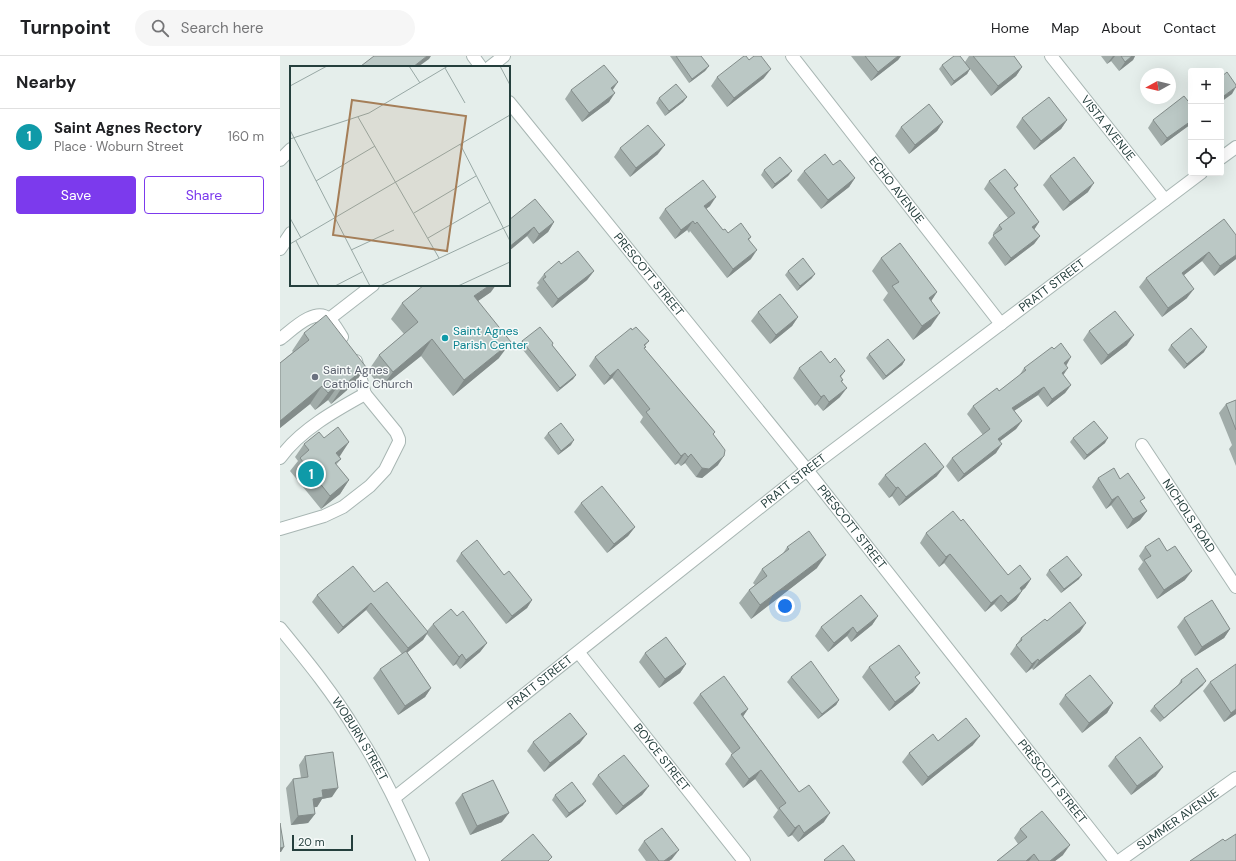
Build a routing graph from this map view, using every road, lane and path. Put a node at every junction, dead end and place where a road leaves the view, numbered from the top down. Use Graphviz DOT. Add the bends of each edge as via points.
graph roads {
  1 [pos="473,56"];
  2 [pos="504,56"];
  3 [pos="792,56"];
  4 [pos="1051,56"];
  5 [pos="480,66"];
  6 [pos="491,66"];
  7 [pos="510,103"];
  8 [pos="1236,147"];
  9 [pos="290,150"];
  10 [pos="1224,156"];
  11 [pos="280,160"];
  12 [pos="1197,176"];
  13 [pos="1165,200"];
  14 [pos="290,235"];
  15 [pos="280,249"];
  16 [pos="372,286"];
  17 [pos="329,319"];
  18 [pos="1001,324"];
  19 [pos="280,339"];
  20 [pos="365,394"];
  21 [pos="1142,445"];
  22 [pos="280,458"];
  23 [pos="807,470"];
  24 [pos="280,529"];
  25 [pos="1236,587"];
  26 [pos="280,628"];
  27 [pos="579,653"];
  28 [pos="1236,778"];
  29 [pos="394,798"];
  30 [pos="423,861"];
  31 [pos="744,861"];
  32 [pos="1115,861"];
  33 [pos="1119,861"];
  1 -- 5 [label="street"];
  2 -- 6 [label="street"];
  3 -- 18 [label="street, ECHO AVENUE"];
  4 -- 13 [label="street, VISTA AVENUE"];
  7 -- 23 [label="street, PRESCOTT STREET"];
  8 -- 10 [label="street"];
  9 -- 11 [label="street"];
  12 -- 13 [label="street, PRATT STREET"];
  13 -- 18 [label="street, PRATT STREET"];
  14 -- 15 [label="street"];
  16 -- 17 [label="street"];
  17 -- 19 [label="street" via="321,315 312,316"];
  17 -- 20 [label="street" via="351,350"];
  18 -- 23 [label="street, PRATT STREET"];
  20 -- 22 [label="street" via="324,419 295,442"];
  20 -- 24 [label="street" via="400,439 384,470 370,486 343,507 324,516"];
  21 -- 25 [label="street, NICHOLS ROAD"];
  23 -- 27 [label="street, PRATT STREET"];
  23 -- 32 [label="street, PRESCOTT STREET"];
  26 -- 29 [label="street, WOBURN STREET" via="357,731"];
  27 -- 29 [label="street, PRATT STREET"];
  27 -- 31 [label="street, BOYCE STREET"];
  28 -- 33 [label="street, SUMMER AVENUE"];
  29 -- 30 [label="street, WOBURN STREET"];
}
